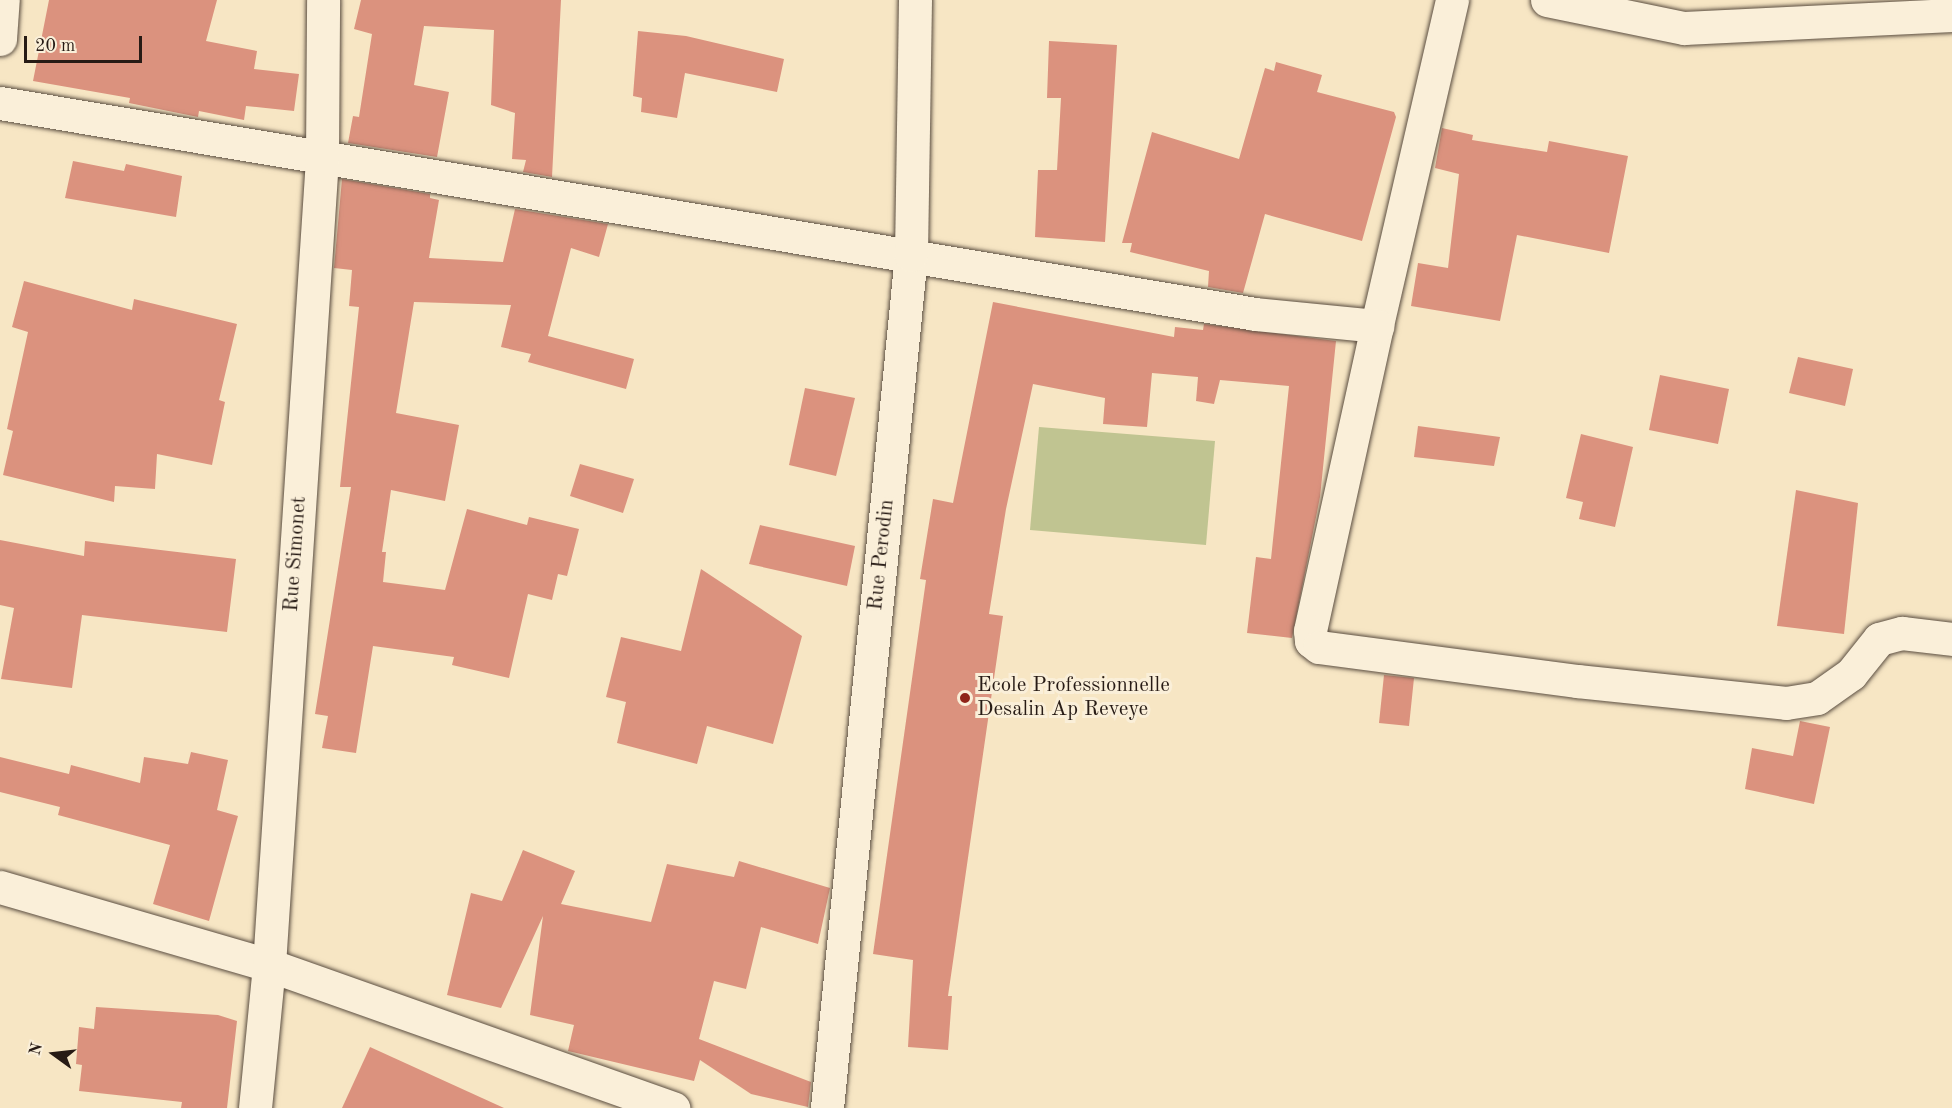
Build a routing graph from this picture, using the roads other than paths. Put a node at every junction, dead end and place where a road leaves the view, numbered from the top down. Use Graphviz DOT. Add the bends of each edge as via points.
graph roads {
  1 [pos="323,0"];
  2 [pos="915,0"];
  3 [pos="1452,0"];
  4 [pos="1547,0"];
  5 [pos="1952,15"];
  6 [pos="0,103"];
  7 [pos="322,158"];
  8 [pos="911,255"];
  9 [pos="1377,326"];
  10 [pos="1952,639"];
  11 [pos="0,887"];
  12 [pos="269,965"];
  13 [pos="255,1108"];
  14 [pos="673,1108"];
  15 [pos="827,1108"];
  1 -- 7 [label="street, Rue Simonet"];
  2 -- 8 [label="street, Rue Perodin"];
  3 -- 9 [label="street"];
  4 -- 5 [label="street" via="1684,28"];
  6 -- 7 [label="street"];
  7 -- 8 [label="street"];
  7 -- 12 [label="street, Rue Simonet"];
  8 -- 9 [label="street" via="1255,314"];
  8 -- 15 [label="street, Rue Perodin"];
  9 -- 10 [label="street" via="1310,631 1311,641 1319,647 1786,703 1816,698 1851,674 1879,639 1902,633"];
  11 -- 12 [label="street"];
  12 -- 13 [label="street, Rue Simonet"];
  12 -- 14 [label="street"];
}
